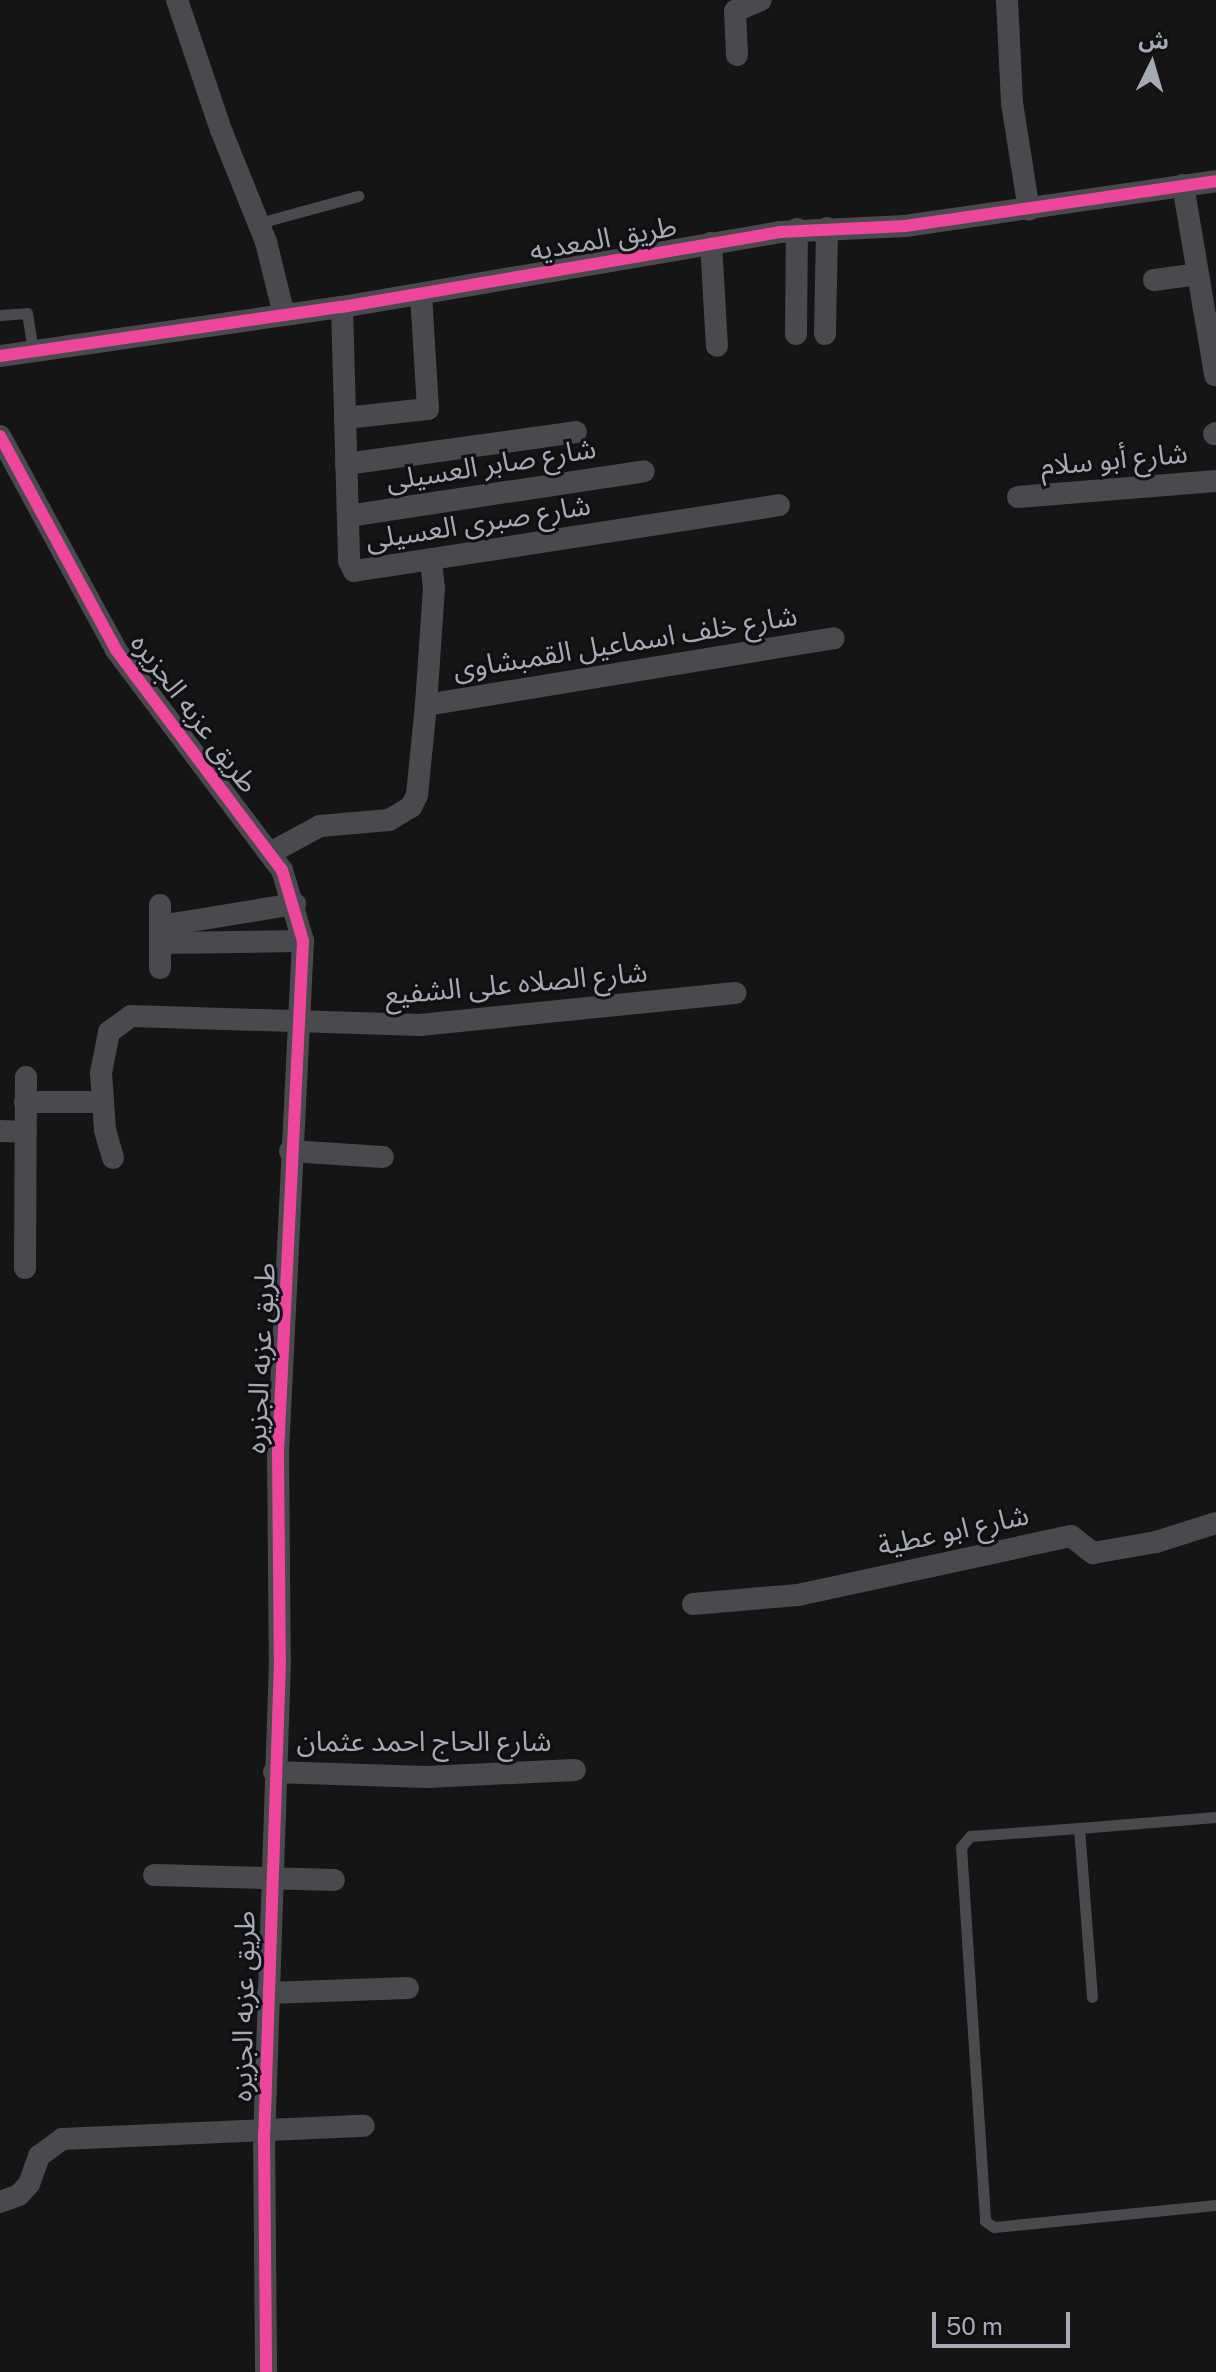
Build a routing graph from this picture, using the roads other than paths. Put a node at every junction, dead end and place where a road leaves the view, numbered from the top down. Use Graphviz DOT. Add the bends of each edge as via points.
graph roads {
  1 [pos="177,0"];
  2 [pos="761,0"];
  3 [pos="1007,0"];
  4 [pos="737,55"];
  5 [pos="1216,181"];
  6 [pos="1183,185"];
  7 [pos="358,196"];
  8 [pos="1029,210"];
  9 [pos="259,223"];
  10 [pos="827,228"];
  11 [pos="797,229"];
  12 [pos="711,243"];
  13 [pos="1198,274"];
  14 [pos="1154,280"];
  15 [pos="421,294"];
  16 [pos="342,307"];
  17 [pos="0,315"];
  18 [pos="284,315"];
  19 [pos="796,334"];
  20 [pos="825,334"];
  21 [pos="717,346"];
  22 [pos="33,351"];
  23 [pos="0,356"];
  24 [pos="1215,375"];
  25 [pos="345,418"];
  26 [pos="576,432"];
  27 [pos="0,436"];
  28 [pos="346,464"];
  29 [pos="644,471"];
  30 [pos="1216,481"];
  31 [pos="1018,497"];
  32 [pos="779,505"];
  33 [pos="348,516"];
  34 [pos="431,560"];
  35 [pos="834,638"];
  36 [pos="426,705"];
  37 [pos="270,853"];
  38 [pos="295,904"];
  39 [pos="160,925"];
  40 [pos="303,941"];
  41 [pos="160,968"];
  42 [pos="735,993"];
  43 [pos="300,1022"];
  44 [pos="26,1077"];
  45 [pos="25,1102"];
  46 [pos="101,1102"];
  47 [pos="0,1131"];
  48 [pos="25,1132"];
  49 [pos="290,1151"];
  50 [pos="383,1157"];
  51 [pos="113,1158"];
  52 [pos="25,1268"];
  53 [pos="1216,1523"];
  54 [pos="693,1604"];
  55 [pos="575,1770"];
  56 [pos="274,1772"];
  57 [pos="1216,1817"];
  58 [pos="1079,1828"];
  59 [pos="154,1875"];
  60 [pos="270,1880"];
  61 [pos="334,1880"];
  62 [pos="408,1988"];
  63 [pos="268,1993"];
  64 [pos="1092,1997"];
  65 [pos="364,2126"];
  66 [pos="264,2132"];
  67 [pos="0,2202"];
  68 [pos="1216,2205"];
  69 [pos="266,2372"];
  1 -- 9 [label="street"];
  2 -- 4 [label="street" via="735,11"];
  3 -- 8 [label="street" via="1010,78"];
  5 -- 6 [label="street, طريق المعديه"];
  6 -- 8 [label="street, طريق المعديه"];
  6 -- 13 [label="street"];
  7 -- 9 [label="lane"];
  8 -- 10 [label="street, طريق المعديه" via="877,228"];
  9 -- 18 [label="street"];
  10 -- 11 [label="street, طريق المعديه"];
  10 -- 20 [label="street"];
  11 -- 12 [label="street, طريق المعديه"];
  11 -- 19 [label="street"];
  12 -- 15 [label="street, طريق المعديه"];
  12 -- 21 [label="street"];
  13 -- 14 [label="street"];
  13 -- 24 [label="street"];
  15 -- 16 [label="street, طريق المعديه"];
  15 -- 25 [label="street" via="428,409"];
  16 -- 18 [label="street, طريق المعديه"];
  16 -- 25 [label="street, شارع صبرى العسيلى"];
  17 -- 22 [label="lane" via="27,313"];
  18 -- 22 [label="street, طريق المعديه"];
  22 -- 23 [label="street, طريق المعديه"];
  25 -- 28 [label="street, شارع صبرى العسيلى"];
  26 -- 28 [label="street"];
  27 -- 37 [label="street, طريق عزبه الجزيره" via="116,650"];
  28 -- 33 [label="street, شارع صبرى العسيلى"];
  29 -- 33 [label="street, شارع صابر العسيلى"];
  30 -- 31 [label="street, شارع أبو سلام"];
  32 -- 34 [label="street, شارع صبرى العسيلى"];
  33 -- 34 [label="street, شارع صبرى العسيلى" via="354,571"];
  34 -- 36 [label="street"];
  35 -- 36 [label="street, شارع خلف اسماعيل القمبشاوى"];
  36 -- 37 [label="street" via="417,795 411,807 389,820 320,826"];
  37 -- 38 [label="street, طريق عزبه الجزيره"];
  38 -- 39 [label="street"];
  38 -- 40 [label="street, طريق عزبه الجزيره"];
  39 -- 40 [label="street"];
  39 -- 41 [label="street"];
  40 -- 43 [label="street, طريق عزبه الجزيره"];
  42 -- 43 [label="street, شارع الصلاه على الشفيع" via="444,1024"];
  43 -- 46 [label="street, شارع الصلاه على الشفيع" via="131,1016 109,1032"];
  43 -- 49 [label="street, طريق عزبه الجزيره"];
  44 -- 45 [label="street"];
  45 -- 46 [label="street"];
  45 -- 48 [label="street"];
  46 -- 51 [label="street, شارع الصلاه على الشفيع"];
  47 -- 48 [label="street"];
  48 -- 52 [label="street"];
  49 -- 50 [label="street"];
  49 -- 56 [label="street, طريق عزبه الجزيره" via="291,1249 278,1452 281,1631"];
  53 -- 54 [label="street, شارع ابو عطية" via="1156,1542 1093,1553 1071,1536 804,1594"];
  55 -- 56 [label="street, شارع الحاج احمد عثمان" via="426,1777"];
  56 -- 60 [label="street, طريق عزبه الجزيره"];
  57 -- 58 [label="lane"];
  58 -- 64 [label="lane"];
  58 -- 68 [label="lane" via="970,1836 961,1847 985,2221 994,2227"];
  59 -- 60 [label="street"];
  60 -- 61 [label="street"];
  60 -- 63 [label="street, طريق عزبه الجزيره"];
  62 -- 63 [label="street"];
  63 -- 66 [label="street, طريق عزبه الجزيره"];
  65 -- 66 [label="street"];
  66 -- 67 [label="street" via="62,2139 39,2156 19,2195"];
  66 -- 69 [label="street, طريق عزبه الجزيره"];
}
